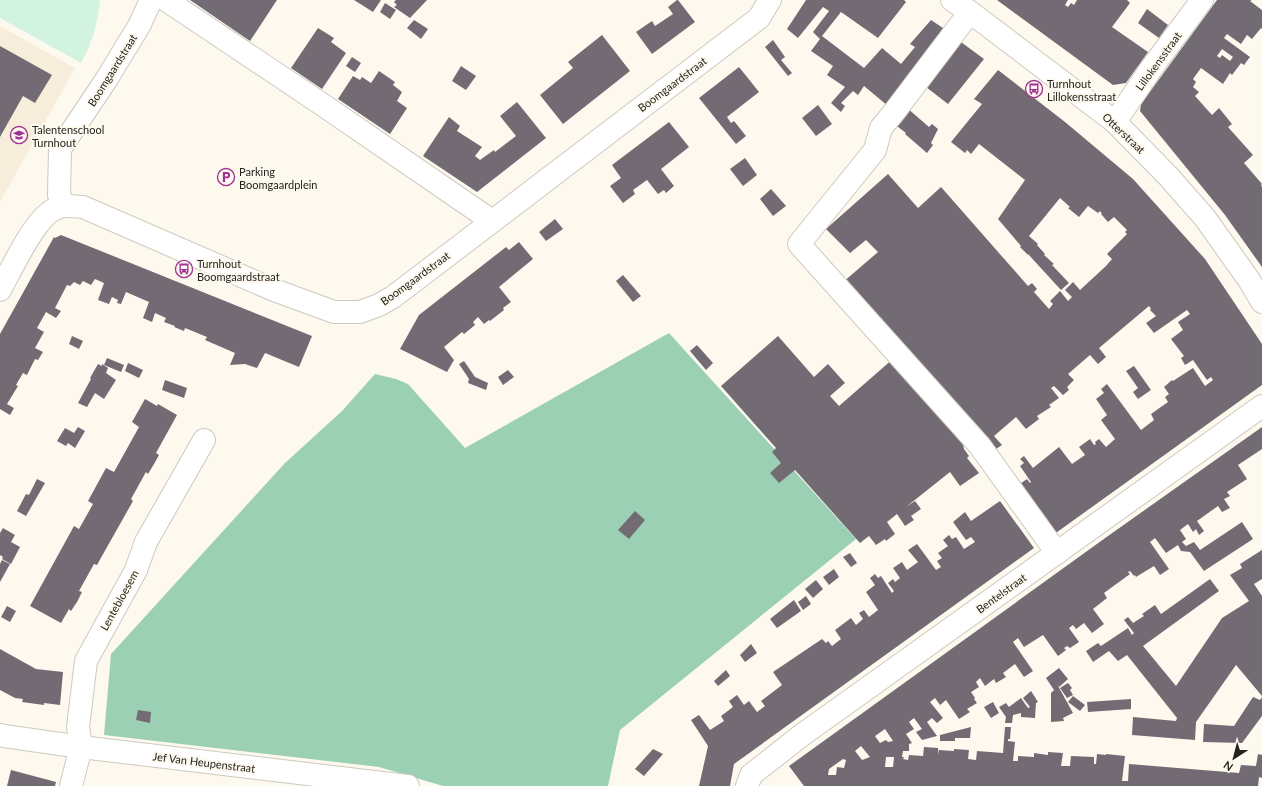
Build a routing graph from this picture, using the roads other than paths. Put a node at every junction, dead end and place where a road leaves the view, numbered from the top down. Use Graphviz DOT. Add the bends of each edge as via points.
graph roads {
  1 [pos="151,0"];
  2 [pos="166,0"];
  3 [pos="770,0"];
  4 [pos="952,0"];
  5 [pos="1202,0"];
  6 [pos="970,12"];
  7 [pos="1115,122"];
  8 [pos="64,206"];
  9 [pos="492,221"];
  10 [pos="0,290"];
  11 [pos="1262,302"];
  12 [pos="1262,406"];
  13 [pos="204,440"];
  14 [pos="1057,553"];
  15 [pos="0,735"];
  16 [pos="81,747"];
  17 [pos="72,786"];
  18 [pos="408,786"];
  19 [pos="747,786"];
  1 -- 8 [label="street, Boomgaardstraat" via="139,26 60,149 59,195"];
  2 -- 9 [label="street"];
  3 -- 9 [label="street, Boomgaardstraat" via="758,18"];
  4 -- 6 [label="street, Otterstraat"];
  5 -- 7 [label="street, Lillokensstraat"];
  6 -- 7 [label="street, Otterstraat"];
  6 -- 14 [label="street" via="881,128 875,150 799,244 980,446"];
  7 -- 11 [label="street, Otterstraat" via="1205,218"];
  8 -- 9 [label="street, Boomgaardstraat" via="83,207 274,290 334,312 360,312 378,305"];
  8 -- 10 [label="street, Boomgaardstraat" via="45,215"];
  12 -- 14 [label="street, Bentelstraat"];
  13 -- 16 [label="street, Lentebloesem" via="146,542 136,570 86,661 78,727"];
  14 -- 19 [label="street, Bentelstraat" via="802,735 751,775"];
  15 -- 16 [label="street, Jef Van Heupenstraat"];
  16 -- 17 [label="street"];
  16 -- 18 [label="street, Jef Van Heupenstraat"];
}
